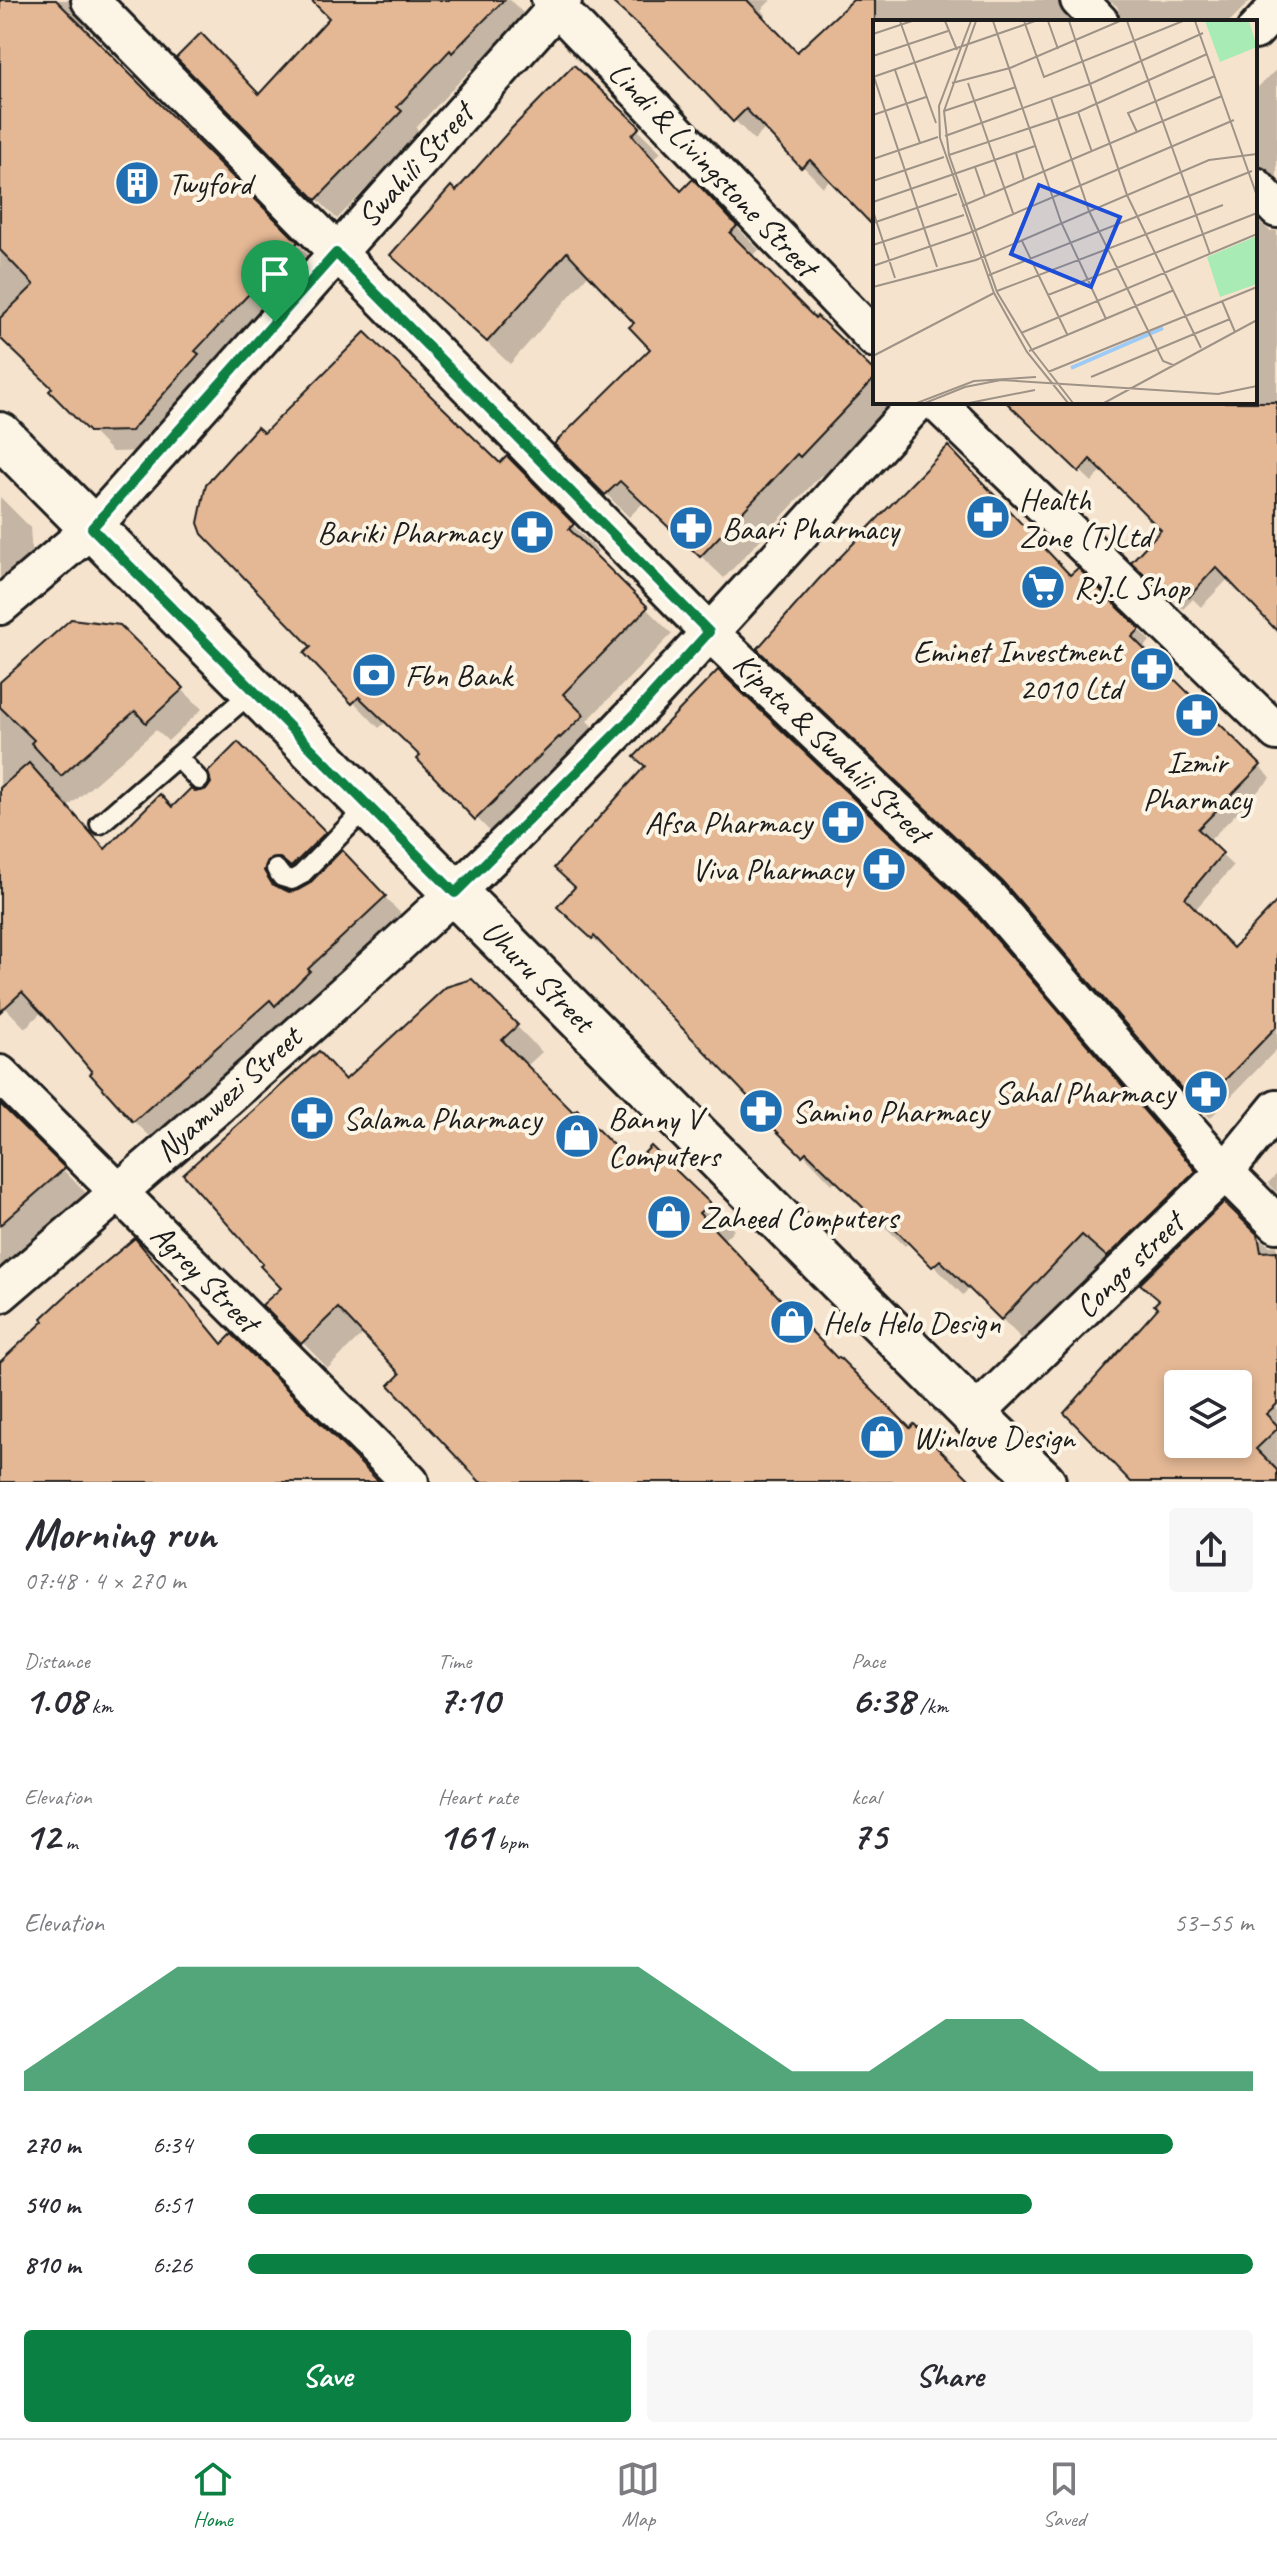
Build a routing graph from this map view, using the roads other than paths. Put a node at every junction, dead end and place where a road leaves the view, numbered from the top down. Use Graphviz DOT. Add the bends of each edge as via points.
graph roads {
  1 [pos="90,0"];
  2 [pos="1079,0"];
  3 [pos="557,2"];
  4 [pos="1277,7"];
  5 [pos="1098,20"];
  6 [pos="1257,29"];
  7 [pos="1257,188"];
  8 [pos="1277,209"];
  9 [pos="336,253"];
  10 [pos="873,337"];
  11 [pos="916,404"];
  12 [pos="938,404"];
  13 [pos="0,435"];
  14 [pos="92,528"];
  15 [pos="0,606"];
  16 [pos="709,632"];
  17 [pos="254,690"];
  18 [pos="1277,732"];
  19 [pos="177,757"];
  20 [pos="199,780"];
  21 [pos="368,806"];
  22 [pos="100,824"];
  23 [pos="276,869"];
  24 [pos="455,893"];
  25 [pos="0,1074"];
  26 [pos="1277,1108"];
  27 [pos="1225,1172"];
  28 [pos="119,1192"];
  29 [pos="1277,1224"];
  30 [pos="0,1294"];
  31 [pos="974,1415"];
  32 [pos="410,1482"];
  33 [pos="1043,1482"];
  1 -- 9 [label="street, Kipata & Swahili Street"];
  2 -- 5 [label="street"];
  3 -- 9 [label="street, Swahili Street"];
  3 -- 10 [label="street, Lindi & Livingstone Street"];
  4 -- 6 [label="street"];
  7 -- 8 [label="street"];
  9 -- 14 [label="street, Swahili Street"];
  9 -- 16 [label="street, Kipata & Swahili Street"];
  11 -- 16 [label="street, Nyamwezi Street"];
  12 -- 18 [label="street"];
  13 -- 14 [label="main road, Uhuru Street"];
  14 -- 15 [label="street, Swahili Street"];
  14 -- 17 [label="main road, Uhuru Street"];
  16 -- 24 [label="street, Nyamwezi Street" via="631,718"];
  16 -- 27 [label="street, Kipata & Swahili Street" via="988,897"];
  17 -- 19 [label="lane"];
  17 -- 21 [label="main road, Uhuru Street"];
  19 -- 20 [label="lane"];
  19 -- 22 [label="lane"];
  21 -- 23 [label="lane" via="301,875 292,880"];
  21 -- 24 [label="main road, Uhuru Street"];
  24 -- 28 [label="street, Nyamwezi Street"];
  24 -- 31 [label="main road, Uhuru Street"];
  25 -- 28 [label="street, Agrey Street"];
  26 -- 27 [label="street, Congo street"];
  27 -- 29 [label="street, Kipata & Swahili Street"];
  27 -- 31 [label="street, Congo street"];
  28 -- 30 [label="street, Nyamwezi Street"];
  28 -- 32 [label="street, Agrey Street"];
  31 -- 33 [label="main road, Uhuru Street"];
}
